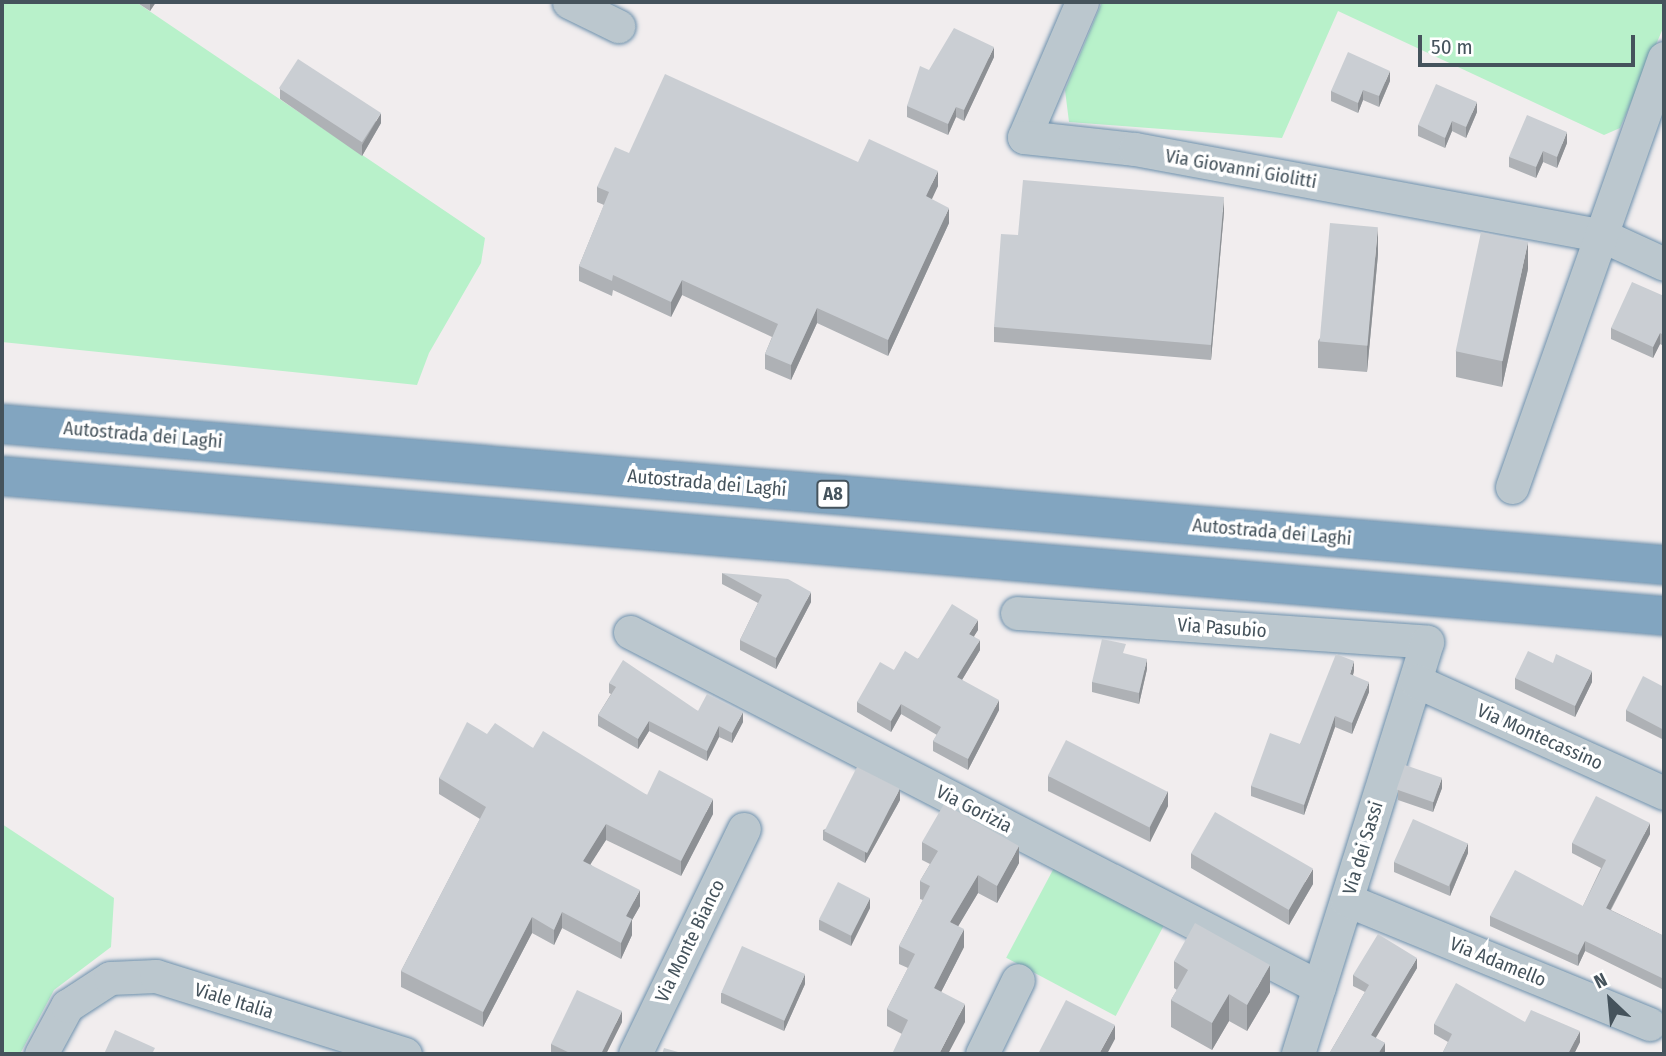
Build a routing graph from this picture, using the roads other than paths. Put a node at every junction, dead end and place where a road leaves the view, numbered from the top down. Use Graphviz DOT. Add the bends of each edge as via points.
graph roads {
  1 [pos="569,2"];
  2 [pos="1082,2"];
  3 [pos="618,26"];
  4 [pos="1664,58"];
  5 [pos="1601,235"];
  6 [pos="1664,264"];
  7 [pos="2,424"];
  8 [pos="2,476"];
  9 [pos="1512,487"];
  10 [pos="1664,565"];
  11 [pos="1017,613"];
  12 [pos="1664,616"];
  13 [pos="630,632"];
  14 [pos="1427,642"];
  15 [pos="1416,681"];
  16 [pos="1664,793"];
  17 [pos="744,829"];
  18 [pos="1347,900"];
  19 [pos="1018,980"];
  20 [pos="1319,987"];
  21 [pos="1650,1024"];
  22 [pos="41,1054"];
  23 [pos="405,1054"];
  24 [pos="635,1054"];
  25 [pos="982,1054"];
  26 [pos="1298,1054"];
  1 -- 3 [label="street"];
  2 -- 5 [label="street, Via Giovanni Giolitti" via="1024,137 1135,149"];
  4 -- 5 [label="street"];
  5 -- 6 [label="street, Via Giovanni Giolitti"];
  5 -- 9 [label="street"];
  7 -- 10 [label="highway, Autostrada dei Laghi / A8"];
  8 -- 12 [label="highway"];
  11 -- 14 [label="street, Via Pasubio"];
  13 -- 20 [label="street, Via Gorizia"];
  14 -- 15 [label="street, Via dei Sassi"];
  15 -- 16 [label="street, Via Montecassino"];
  15 -- 18 [label="street, Via dei Sassi"];
  17 -- 24 [label="street, Via Monte Bianco"];
  18 -- 20 [label="street, Via dei Sassi"];
  18 -- 21 [label="street, Via Adamello"];
  19 -- 25 [label="street"];
  20 -- 26 [label="street, Via dei Sassi"];
  22 -- 23 [label="street, Viale Italia" via="67,1006 110,978 156,976"];
}
